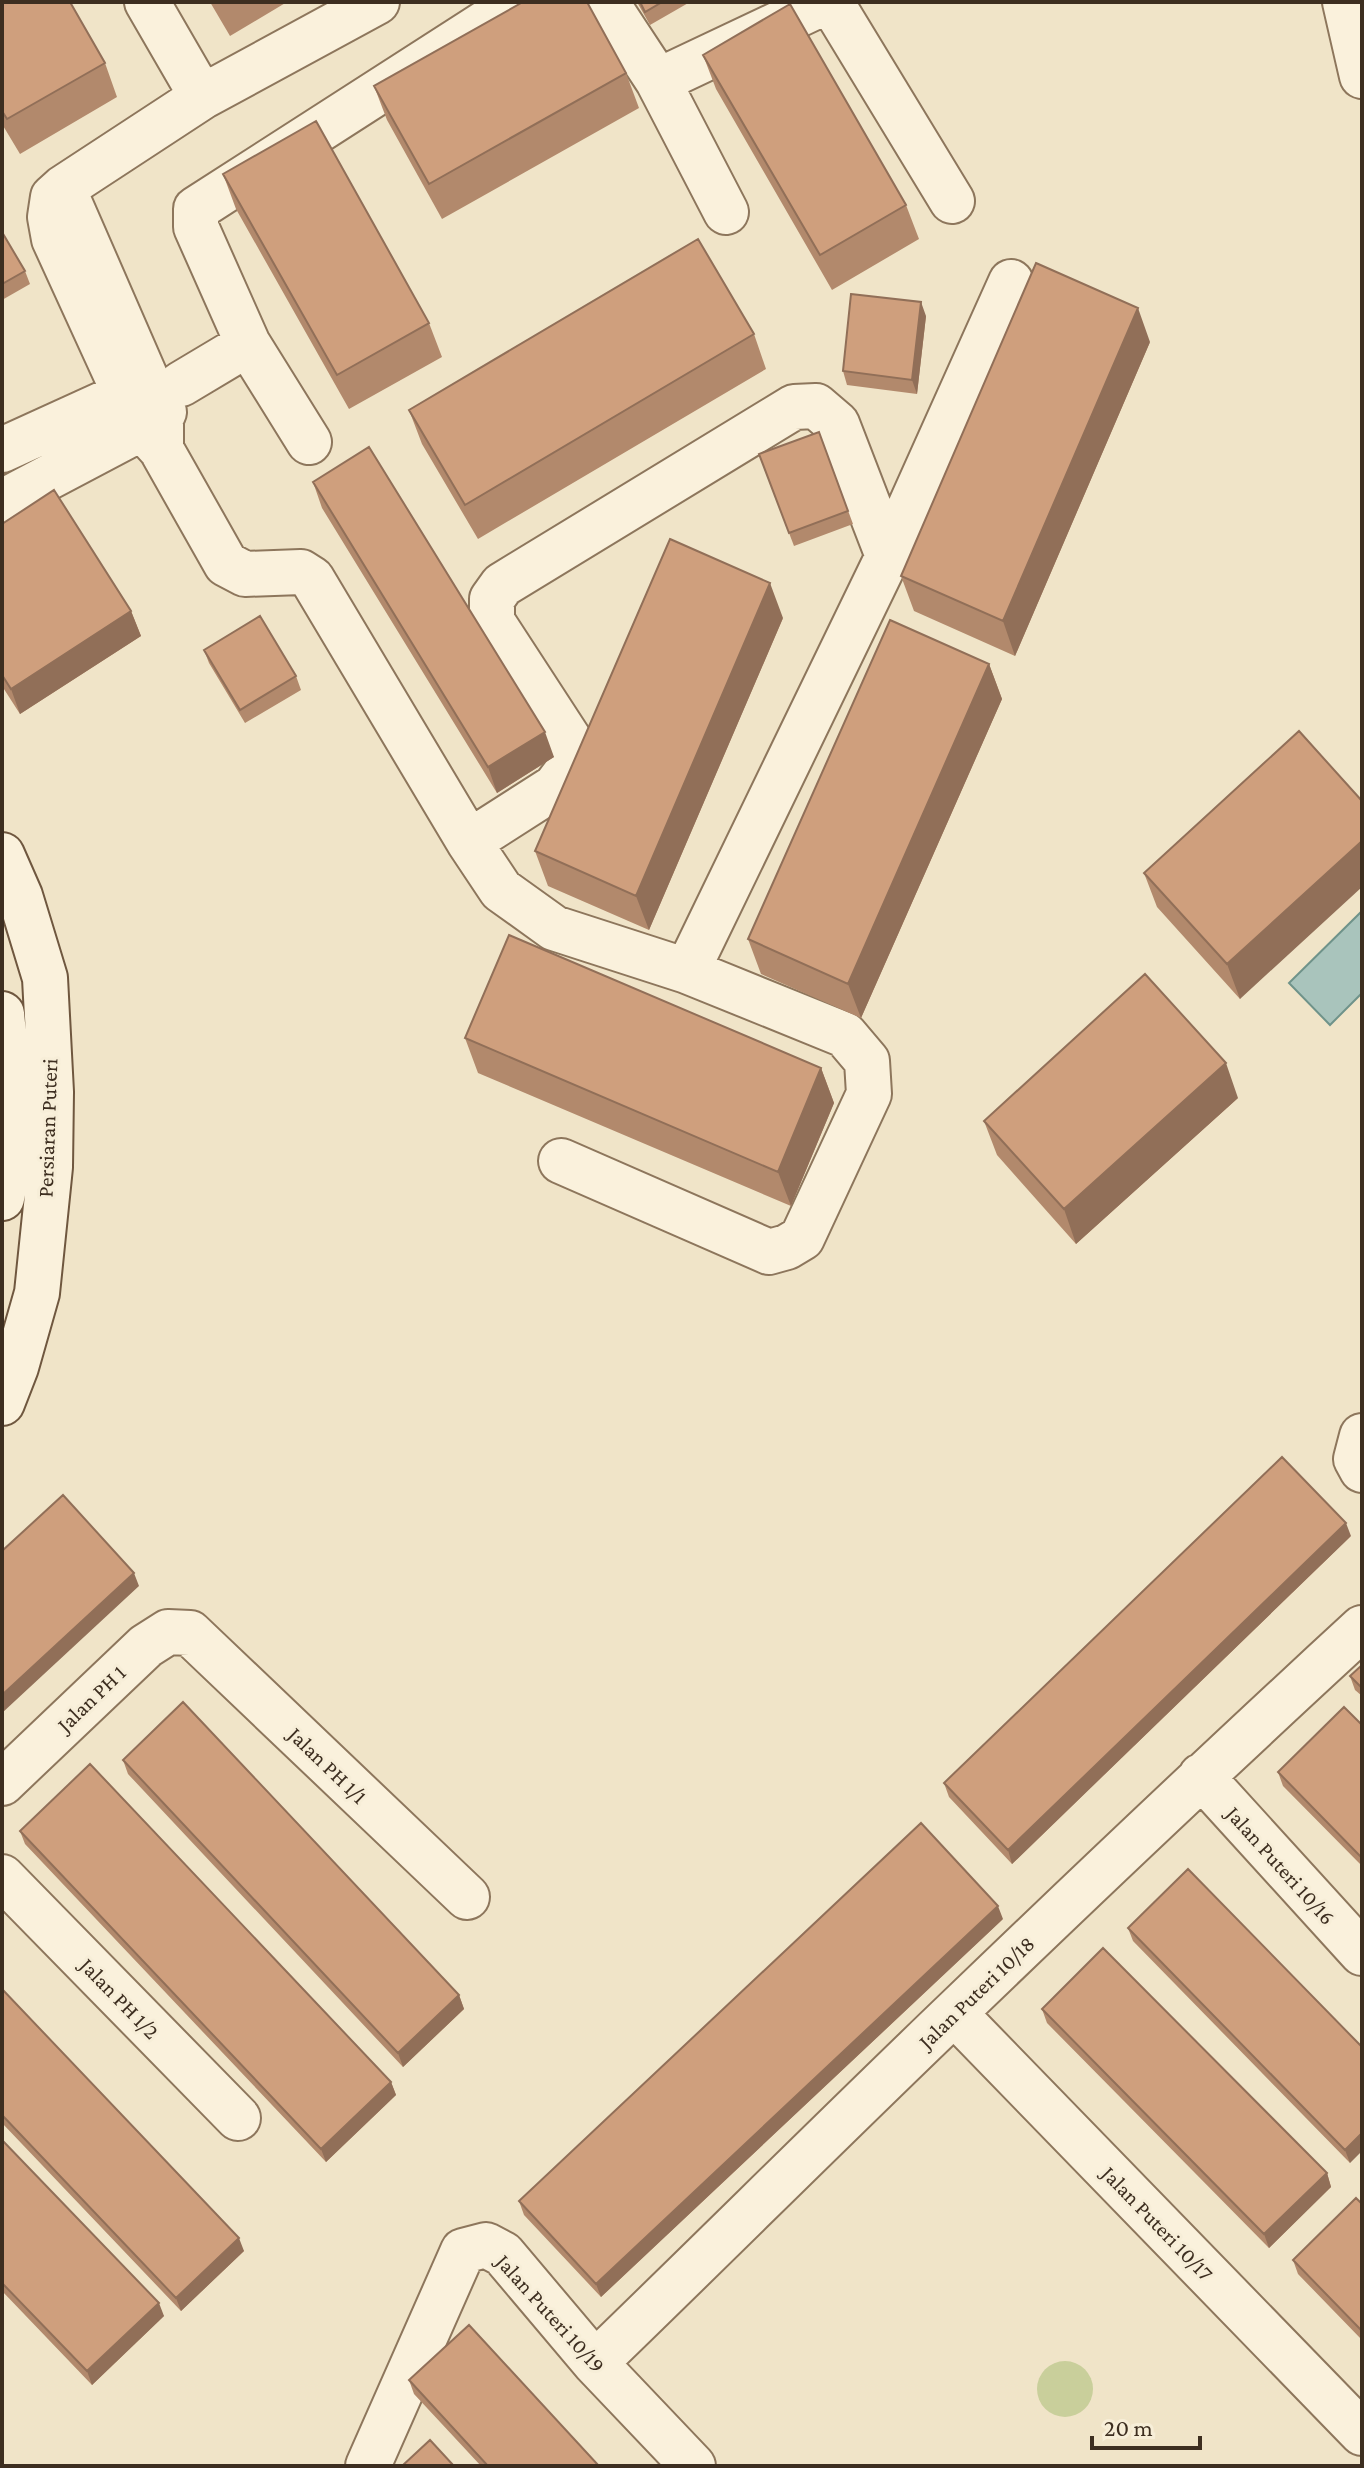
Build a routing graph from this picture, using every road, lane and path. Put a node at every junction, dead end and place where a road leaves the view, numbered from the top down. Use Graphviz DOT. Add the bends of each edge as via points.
graph roads {
  1 [pos="147,2"];
  2 [pos="377,2"];
  3 [pos="518,2"];
  4 [pos="606,2"];
  5 [pos="828,2"];
  6 [pos="1345,2"];
  7 [pos="1362,76"];
  8 [pos="658,81"];
  9 [pos="202,97"];
  10 [pos="952,201"];
  11 [pos="726,212"];
  12 [pos="1011,282"];
  13 [pos="248,344"];
  14 [pos="153,409"];
  15 [pos="309,442"];
  16 [pos="2,450"];
  17 [pos="4,497"];
  18 [pos="888,556"];
  19 [pos="469,842"];
  20 [pos="2,855"];
  21 [pos="687,971"];
  22 [pos="2,1014"];
  23 [pos="561,1161"];
  24 [pos="2,1198"];
  25 [pos="2,1403"];
  26 [pos="1362,1436"];
  27 [pos="1362,1470"];
  28 [pos="1362,1628"];
  29 [pos="190,1633"];
  30 [pos="1201,1776"];
  31 [pos="2,1783"];
  32 [pos="2,1877"];
  33 [pos="467,1897"];
  34 [pos="1362,1953"];
  35 [pos="954,2013"];
  36 [pos="238,2118"];
  37 [pos="595,2363"];
  38 [pos="1362,2433"];
  39 [pos="368,2466"];
  40 [pos="693,2466"];
  1 -- 9 [label="street"];
  2 -- 9 [label="street"];
  3 -- 13 [label="street" via="196,209 196,227"];
  4 -- 8 [label="street"];
  5 -- 8 [label="street"];
  5 -- 10 [label="street"];
  6 -- 7 [label="street"];
  8 -- 11 [label="street"];
  9 -- 14 [label="street" via="53,197 54,239"];
  12 -- 18 [label="street"];
  13 -- 14 [label="street"];
  13 -- 15 [label="street"];
  14 -- 16 [label="street"];
  14 -- 17 [label="street"];
  14 -- 19 [label="street" via="226,564 245,574 301,572 312,579"];
  18 -- 19 [label="street" via="837,424 816,406 794,407 502,585 492,599 492,621 574,747 574,762 555,787"];
  18 -- 21 [label="street"];
  19 -- 21 [label="street" via="501,890 554,928"];
  20 -- 25 [label="street, Persiaran Puteri" via="45,978 51,1092 50,1167 37,1293"];
  21 -- 23 [label="street" via="845,1035 867,1061 869,1094 802,1238 769,1252"];
  22 -- 24 [label="street, Persiaran Puteri" via="10,1120"];
  26 -- 27 [label="street" via="1356,1459"];
  28 -- 30 [label="street, Jalan Puteri 10/18"];
  29 -- 31 [label="street, Jalan PH 1" via="168,1632 146,1646"];
  29 -- 33 [label="street, Jalan PH 1/1"];
  30 -- 34 [label="street, Jalan Puteri 10/16"];
  30 -- 35 [label="street, Jalan Puteri 10/18"];
  32 -- 36 [label="street, Jalan PH 1/2"];
  35 -- 37 [label="street, Jalan Puteri 10/18"];
  35 -- 38 [label="street, Jalan Puteri 10/17"];
  37 -- 39 [label="street, Jalan Puteri 10/19" via="503,2254 486,2245 463,2251"];
  37 -- 40 [label="street, Jalan Puteri 10/19"];
}
